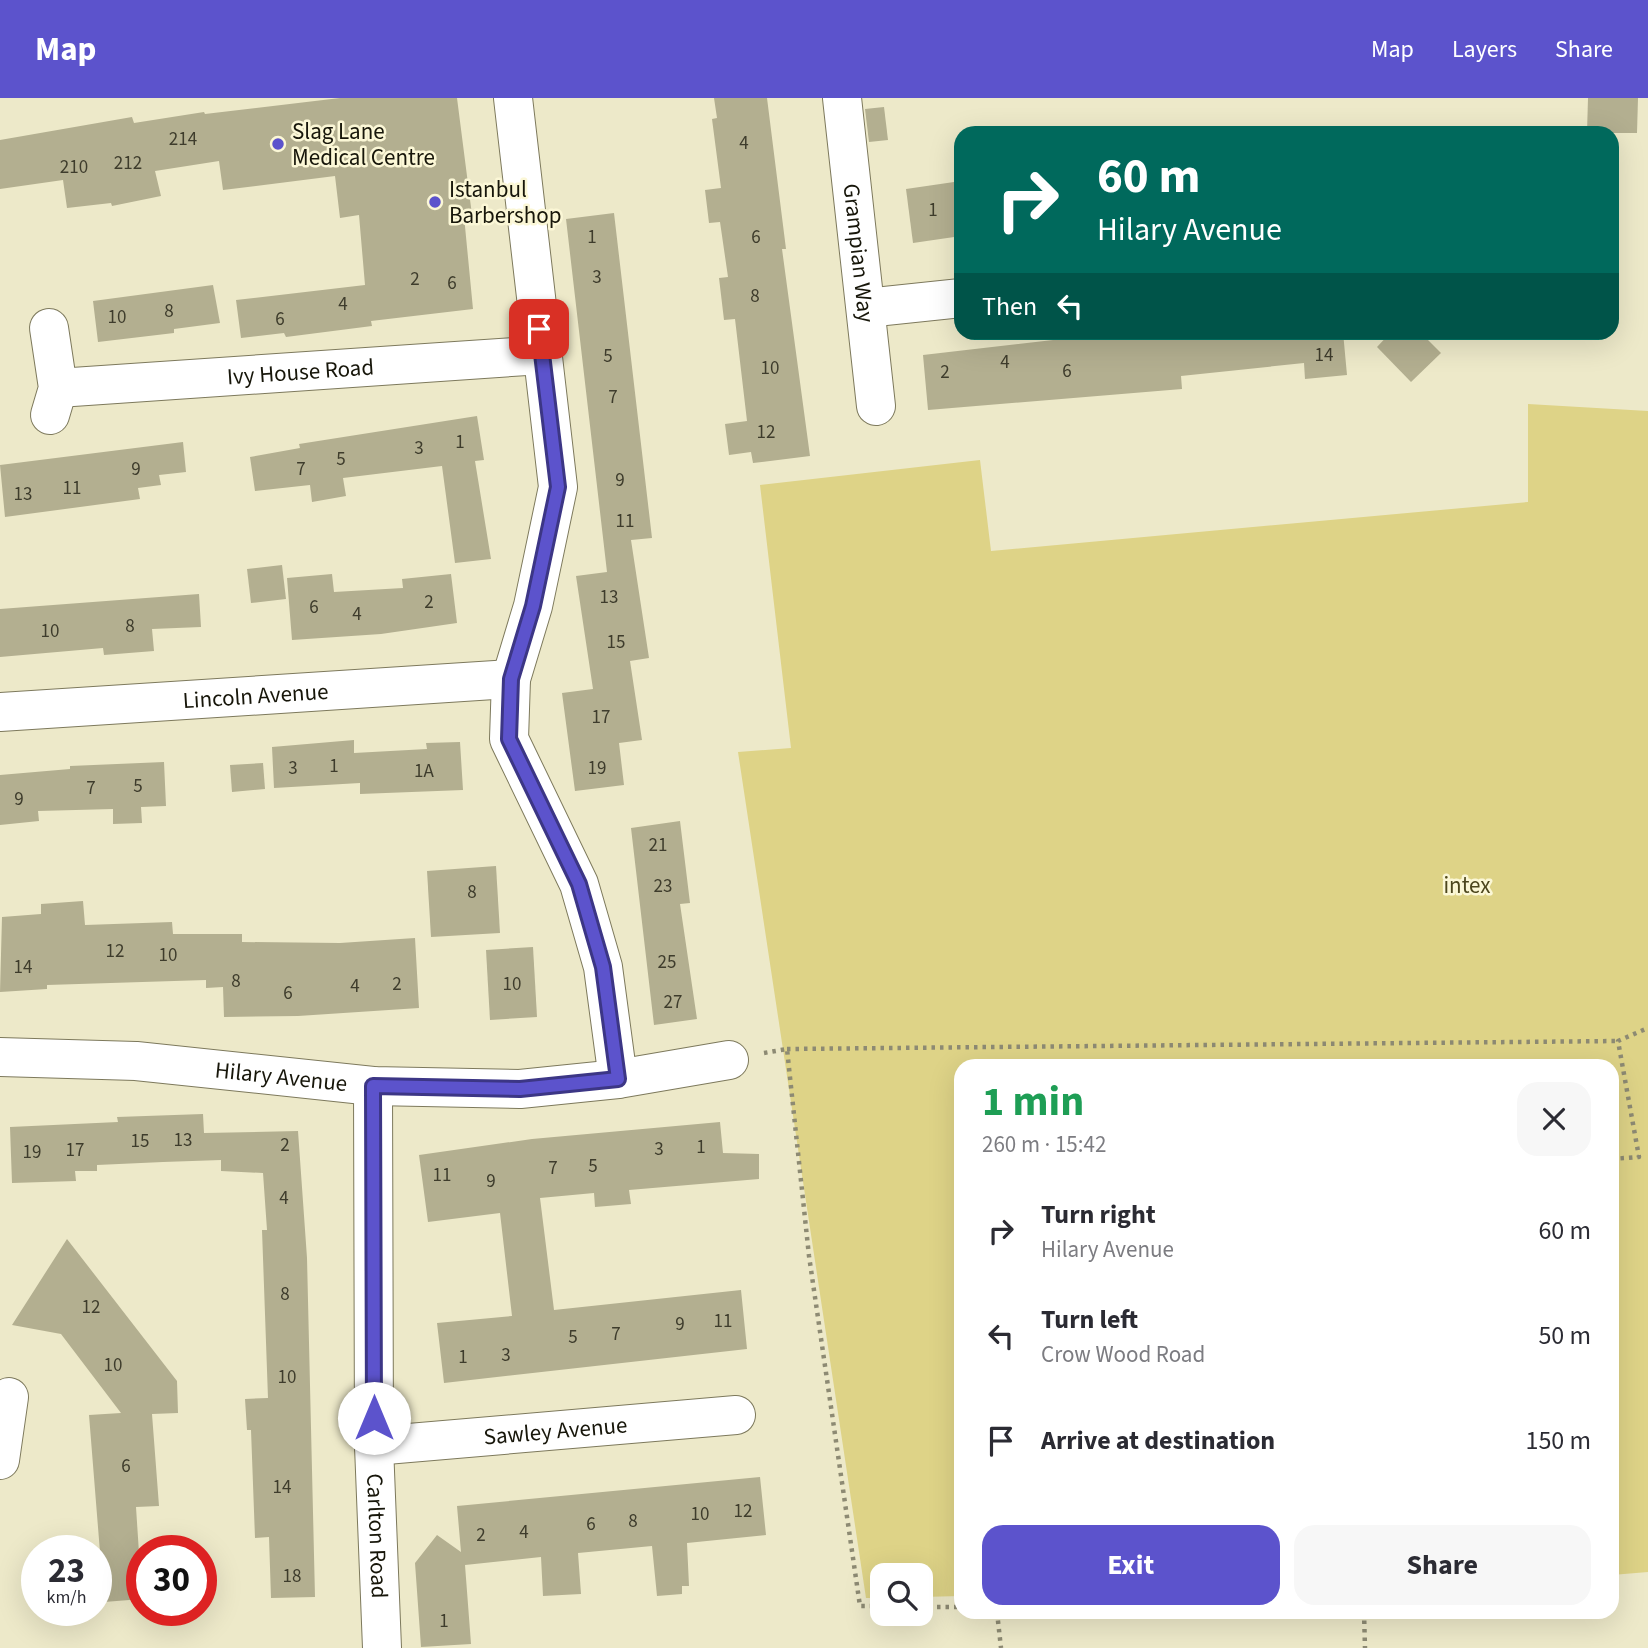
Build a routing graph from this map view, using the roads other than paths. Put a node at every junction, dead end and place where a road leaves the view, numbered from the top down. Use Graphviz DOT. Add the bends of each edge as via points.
graph roads {
  1 [pos="513,98"];
  2 [pos="842,98"];
  3 [pos="954,299"];
  4 [pos="866,308"];
  5 [pos="48,328"];
  6 [pos="542,355"];
  7 [pos="876,406"];
  8 [pos="511,679"];
  9 [pos="0,712"];
  10 [pos="0,1057"];
  11 [pos="729,1060"];
  12 [pos="618,1079"];
  13 [pos="373,1086"];
  14 [pos="15,1397"];
  15 [pos="736,1415"];
  16 [pos="374,1446"];
  17 [pos="0,1460"];
  18 [pos="382,1648"];
  1 -- 6 [label="street"];
  2 -- 4 [label="street, Grampian Way"];
  3 -- 4 [label="street"];
  4 -- 7 [label="street, Grampian Way"];
  5 -- 6 [label="street, Ivy House Road" via="54,401"];
  6 -- 8 [label="street" via="558,487 533,606"];
  8 -- 9 [label="street, Lincoln Avenue"];
  8 -- 12 [label="street" via="509,739 579,884 603,967"];
  10 -- 13 [label="street, Hilary Avenue" via="136,1061"];
  11 -- 12 [label="street, Hilary Avenue"];
  12 -- 13 [label="street, Hilary Avenue" via="520,1089"];
  13 -- 16 [label="street, Carlton Road"];
  14 -- 17 [label="street"];
  15 -- 16 [label="street, Sawley Avenue"];
  16 -- 18 [label="street, Carlton Road"];
}
